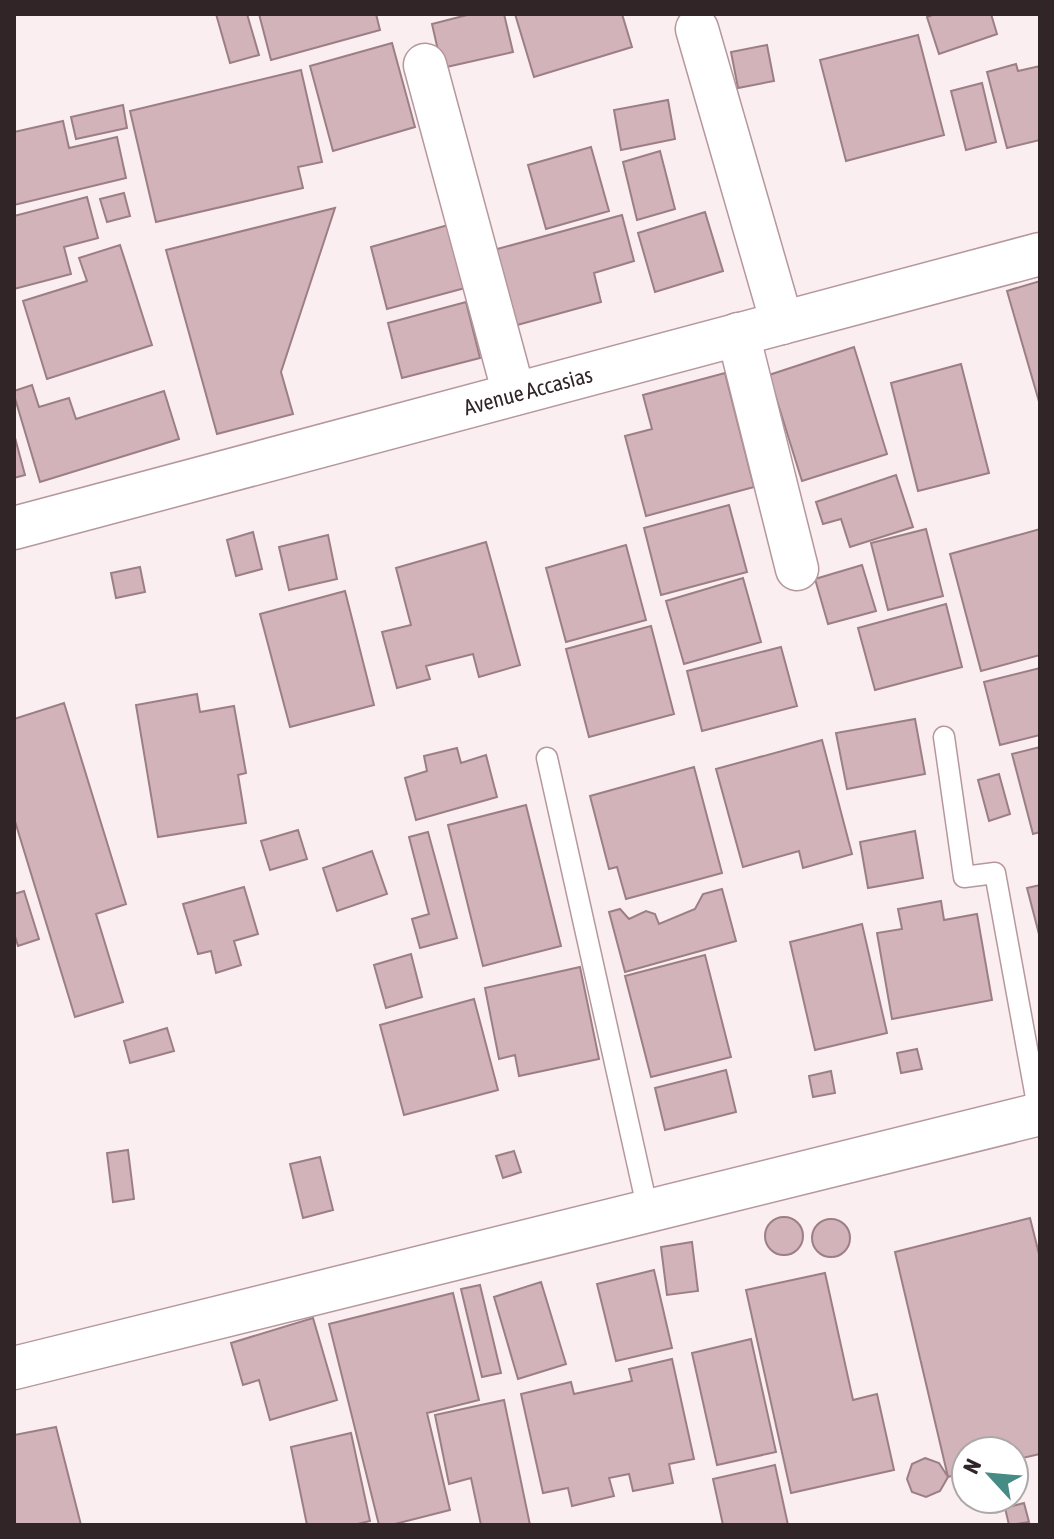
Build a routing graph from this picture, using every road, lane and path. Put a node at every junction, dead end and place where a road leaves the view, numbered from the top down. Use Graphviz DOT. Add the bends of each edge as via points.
graph roads {
  1 [pos="697,29"];
  2 [pos="425,65"];
  3 [pos="1040,254"];
  4 [pos="782,323"];
  5 [pos="738,334"];
  6 [pos="514,394"];
  7 [pos="14,528"];
  8 [pos="797,569"];
  9 [pos="944,737"];
  10 [pos="547,758"];
  11 [pos="1039,1114"];
  12 [pos="648,1211"];
  13 [pos="14,1368"];
  1 -- 4 [label="street"];
  2 -- 6 [label="street"];
  3 -- 4 [label="street, Avenue Accasias"];
  4 -- 5 [label="street, Avenue Accasias"];
  5 -- 6 [label="street, Avenue Accasias"];
  5 -- 8 [label="street"];
  6 -- 7 [label="street, Avenue Accasias"];
  9 -- 11 [label="lane" via="964,877 995,873"];
  10 -- 12 [label="lane"];
  11 -- 12 [label="street"];
  12 -- 13 [label="street"];
}
